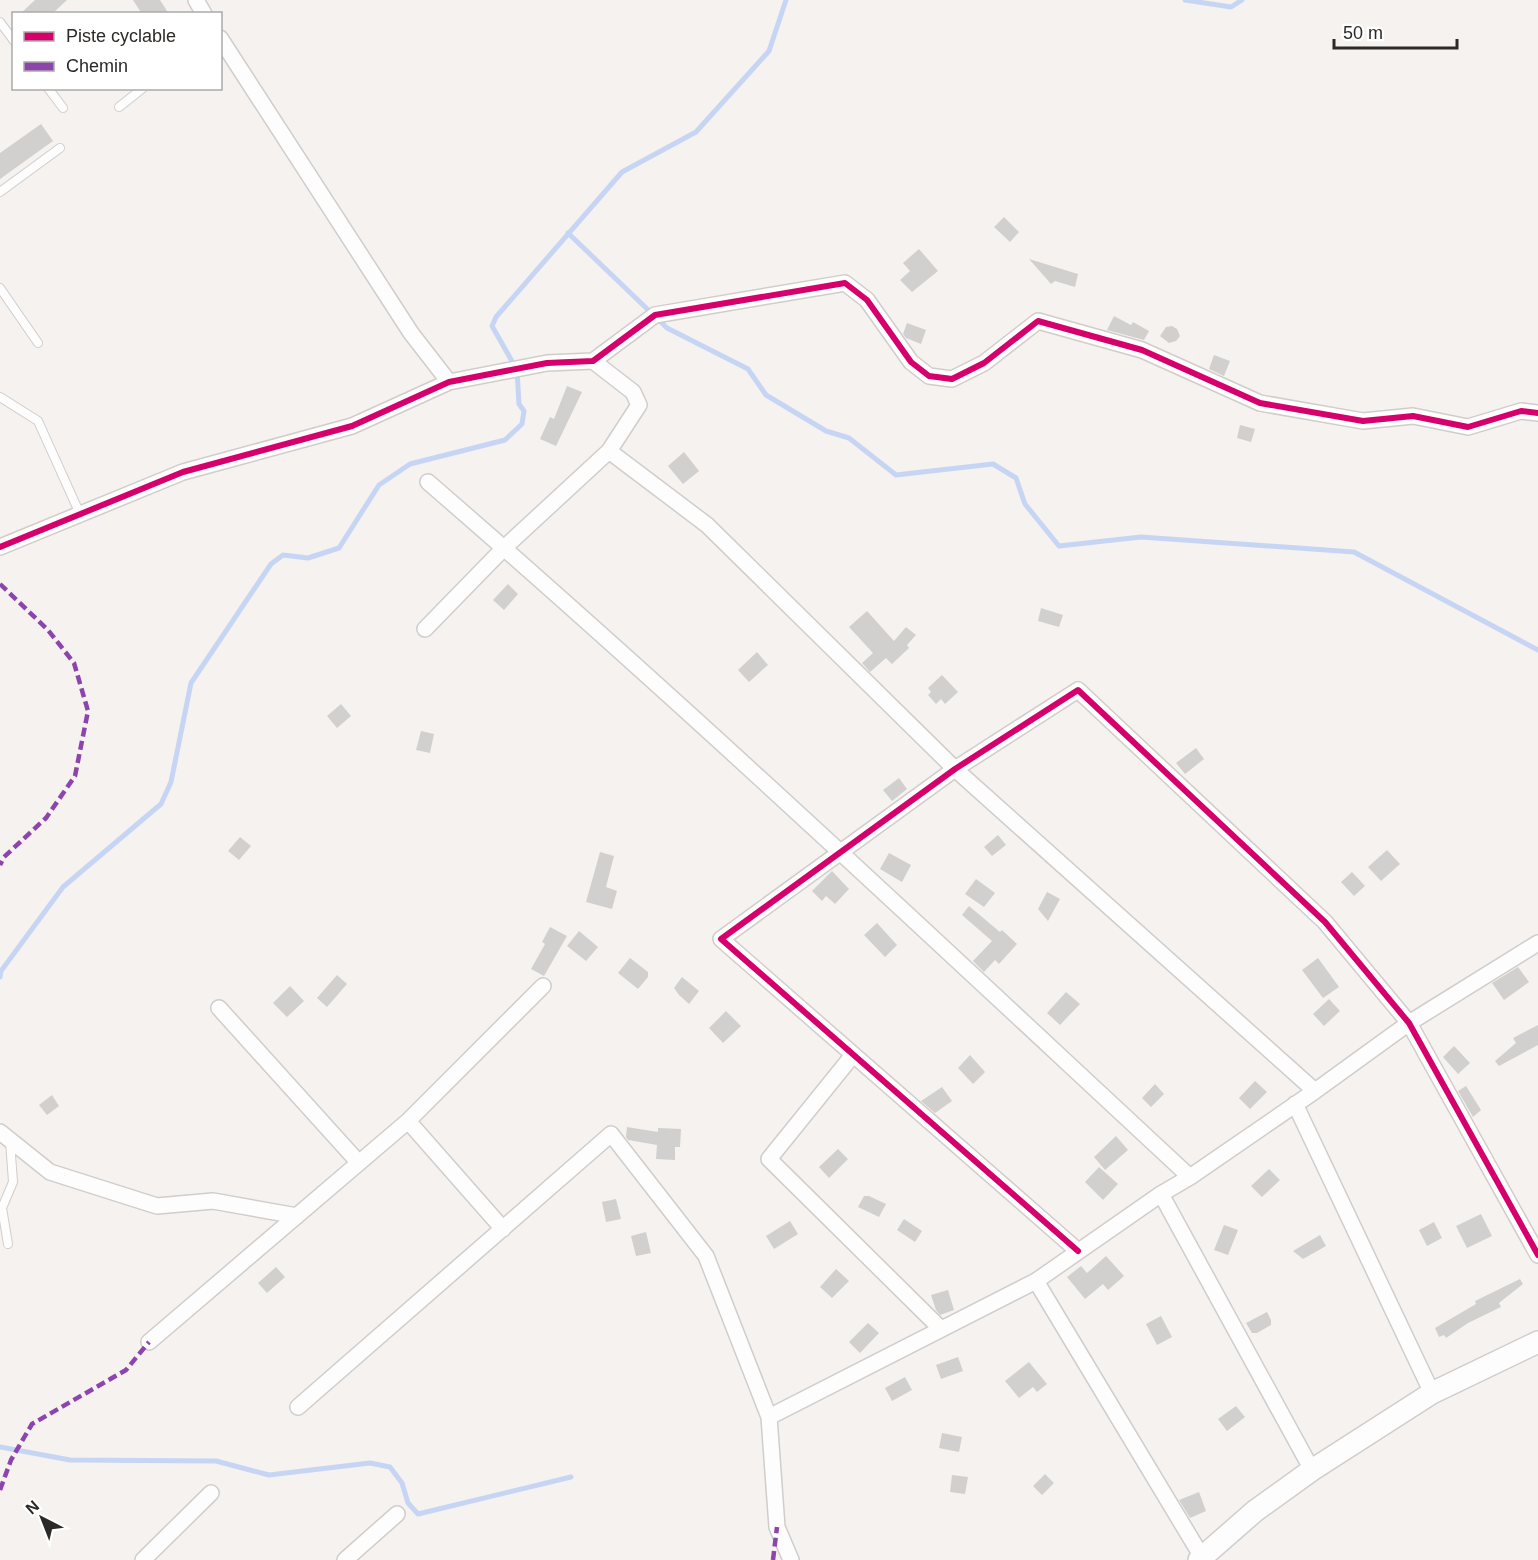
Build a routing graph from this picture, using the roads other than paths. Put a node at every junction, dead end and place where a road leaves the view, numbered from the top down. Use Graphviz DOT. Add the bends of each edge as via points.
graph roads {
  1 [pos="0,22"];
  2 [pos="12,38"];
  3 [pos="222,41"];
  4 [pos="50,90"];
  5 [pos="140,90"];
  6 [pos="119,107"];
  7 [pos="63,108"];
  8 [pos="60,148"];
  9 [pos="0,192"];
  10 [pos="0,288"];
  11 [pos="38,343"];
  12 [pos="593,361"];
  13 [pos="449,382"];
  14 [pos="0,397"];
  15 [pos="1538,413"];
  16 [pos="609,451"];
  17 [pos="428,482"];
  18 [pos="80,514"];
  19 [pos="0,547"];
  20 [pos="504,548"];
  21 [pos="425,629"];
  22 [pos="955,769"];
  23 [pos="839,852"];
  24 [pos="1538,943"];
  25 [pos="543,986"];
  26 [pos="219,1008"];
  27 [pos="1409,1023"];
  28 [pos="853,1055"];
  29 [pos="1315,1091"];
  30 [pos="1294,1104"];
  31 [pos="408,1121"];
  32 [pos="5,1136"];
  33 [pos="359,1163"];
  34 [pos="1190,1177"];
  35 [pos="1161,1194"];
  36 [pos="297,1216"];
  37 [pos="503,1229"];
  38 [pos="8,1244"];
  39 [pos="1078,1251"];
  40 [pos="1538,1255"];
  41 [pos="1036,1281"];
  42 [pos="941,1329"];
  43 [pos="149,1342"];
  44 [pos="1538,1342"];
  45 [pos="1432,1393"];
  46 [pos="298,1407"];
  47 [pos="769,1417"];
  48 [pos="1311,1470"];
  49 [pos="211,1493"];
  50 [pos="397,1514"];
  51 [pos="1201,1559"];
  52 [pos="143,1560"];
  53 [pos="345,1560"];
  54 [pos="791,1560"];
  1 -- 2 [label="lane"];
  3 -- 13 [label="street" via="411,333"];
  4 -- 7 [label="lane"];
  5 -- 6 [label="lane"];
  8 -- 9 [label="lane"];
  10 -- 11 [label="lane"];
  12 -- 13 [label="street" via="547,363"];
  12 -- 15 [label="street" via="655,315 845,283 867,300 911,362 929,376 952,379 984,363 1038,321 1142,350 1260,403 1363,421 1413,416 1468,428 1521,411"];
  12 -- 16 [label="street" via="633,392 639,405"];
  13 -- 18 [label="street" via="351,426 183,472"];
  14 -- 18 [label="lane" via="38,421"];
  16 -- 20 [label="street"];
  16 -- 22 [label="street" via="707,525"];
  17 -- 20 [label="street"];
  18 -- 19 [label="street"];
  20 -- 21 [label="street"];
  20 -- 23 [label="street"];
  22 -- 23 [label="street"];
  22 -- 27 [label="street" via="1078,690 1325,922"];
  22 -- 29 [label="street"];
  23 -- 28 [label="street" via="721,939"];
  23 -- 34 [label="street"];
  24 -- 27 [label="street"];
  25 -- 31 [label="street"];
  26 -- 33 [label="street"];
  27 -- 29 [label="street"];
  27 -- 40 [label="street"];
  28 -- 39 [label="street"];
  28 -- 42 [label="street" via="769,1159"];
  29 -- 30 [label="street"];
  30 -- 34 [label="street"];
  30 -- 45 [label="street"];
  31 -- 33 [label="street"];
  31 -- 37 [label="street"];
  32 -- 36 [label="street" via="50,1172 157,1206 213,1201"];
  32 -- 38 [label="lane" via="13,1182 2,1208"];
  33 -- 36 [label="street"];
  34 -- 35 [label="street"];
  35 -- 39 [label="street"];
  35 -- 48 [label="street"];
  36 -- 43 [label="street"];
  37 -- 46 [label="street"];
  37 -- 47 [label="street" via="611,1134 706,1256"];
  39 -- 41 [label="street"];
  41 -- 42 [label="street"];
  41 -- 51 [label="street"];
  42 -- 47 [label="street"];
  44 -- 45 [label="street"];
  45 -- 48 [label="street"];
  47 -- 54 [label="street" via="777,1527"];
  48 -- 51 [label="street" via="1255,1511"];
  49 -- 52 [label="street"];
  50 -- 53 [label="street"];
}
